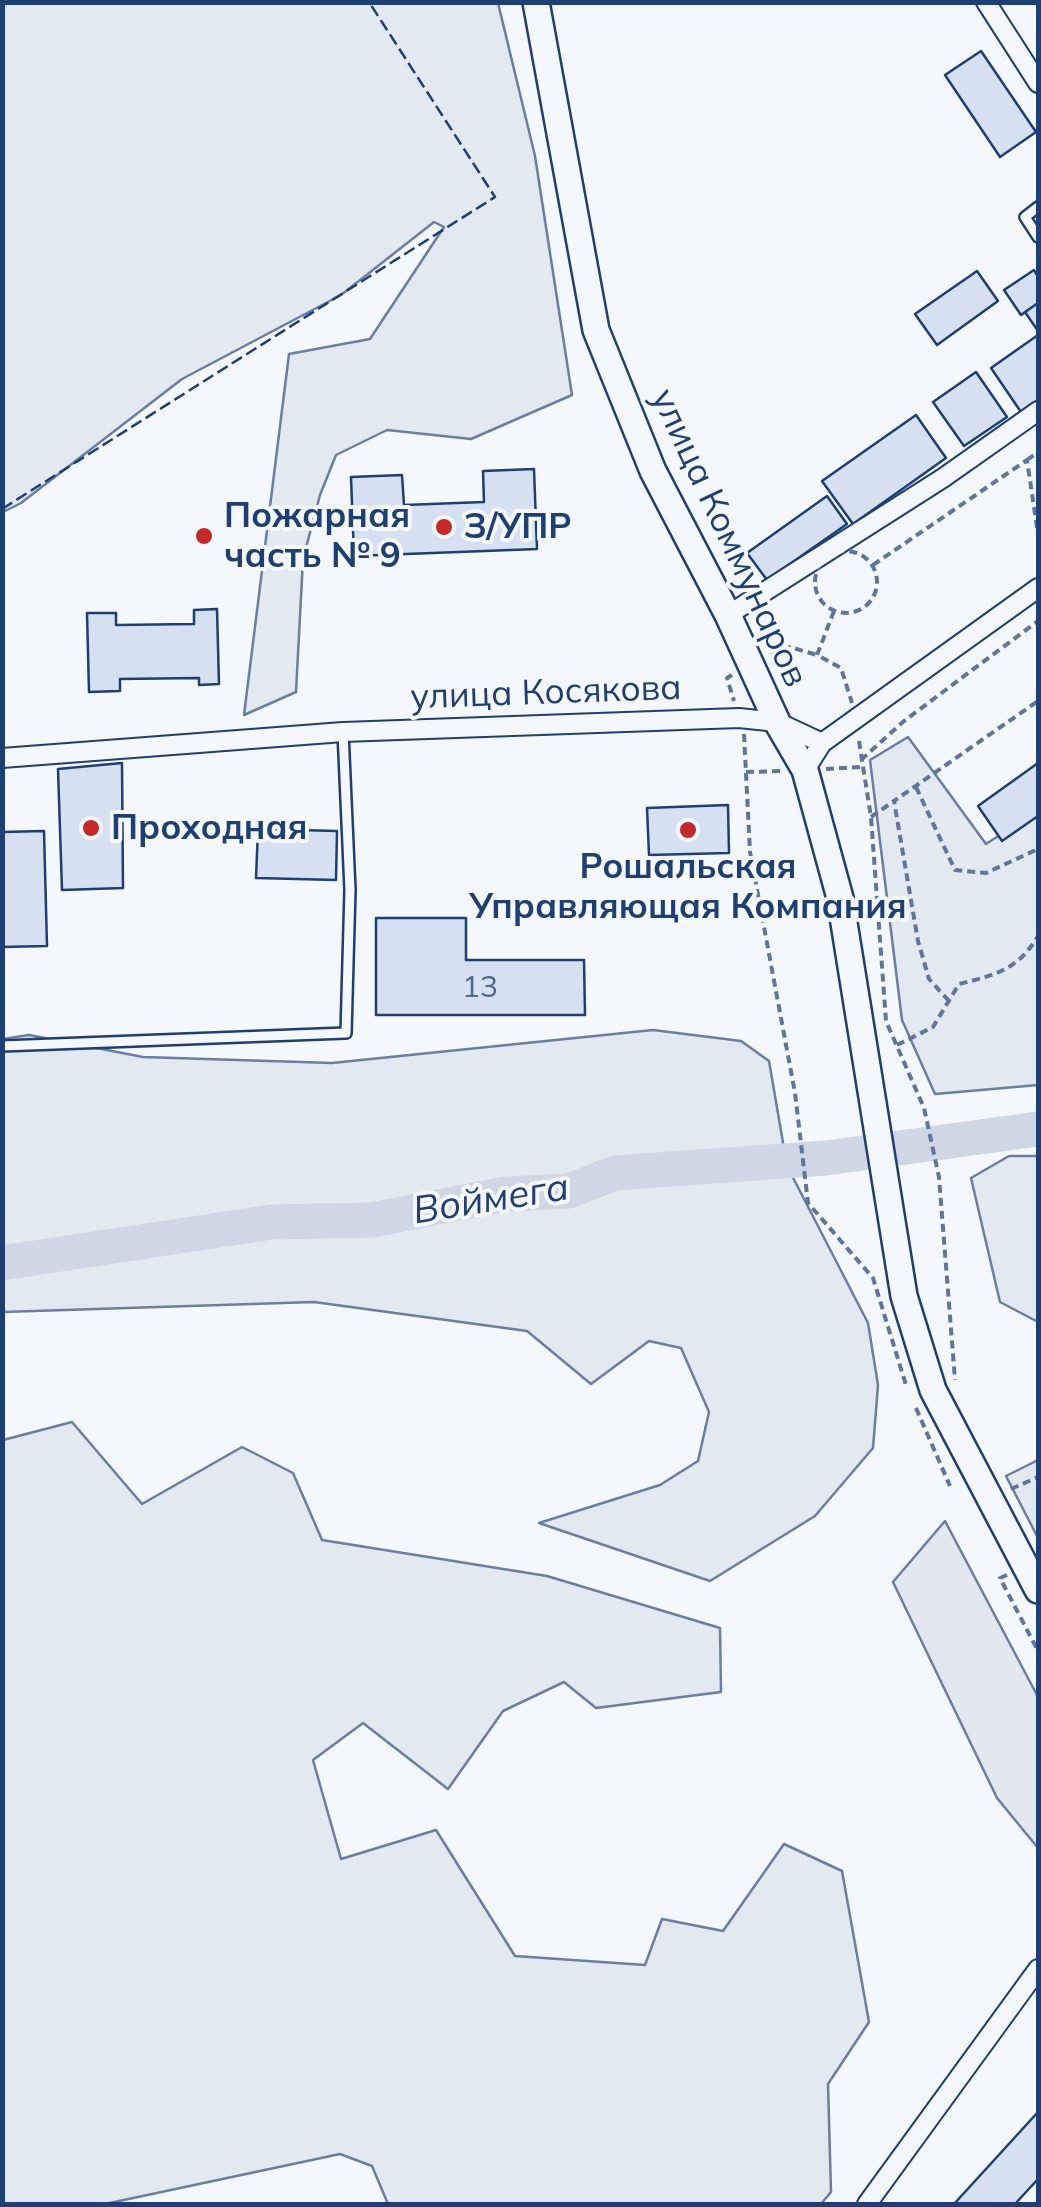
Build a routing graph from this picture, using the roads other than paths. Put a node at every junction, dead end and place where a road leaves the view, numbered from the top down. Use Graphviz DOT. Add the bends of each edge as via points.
graph roads {
  1 [pos="536,2"];
  2 [pos="986,2"];
  3 [pos="1038,84"];
  4 [pos="1038,206"];
  5 [pos="1038,237"];
  6 [pos="1038,411"];
  7 [pos="1038,588"];
  8 [pos="728,614"];
  9 [pos="777,722"];
  10 [pos="343,732"];
  11 [pos="822,743"];
  12 [pos="2,758"];
  13 [pos="806,770"];
  14 [pos="2,1046"];
  15 [pos="1038,1590"];
  16 [pos="1035,1982"];
  17 [pos="867,2204"];
  1 -- 8 [label="street, улица Коммунаров" via="596,330 653,471"];
  2 -- 3 [label="street"];
  4 -- 5 [label="lane" via="1025,217"];
  6 -- 8 [label="street"];
  7 -- 11 [label="street"];
  8 -- 9 [label="street, улица Коммунаров"];
  9 -- 10 [label="street, улица Косякова"];
  9 -- 11 [label="street, улица Косякова"];
  9 -- 13 [label="street, улица Коммунаров"];
  10 -- 12 [label="street, улица Косякова"];
  10 -- 14 [label="lane" via="350,890 346,1033"];
  11 -- 13 [label="street"];
  13 -- 15 [label="street, улица Коммунаров" via="840,898 904,1296 933,1390"];
  16 -- 17 [label="street"];
}
